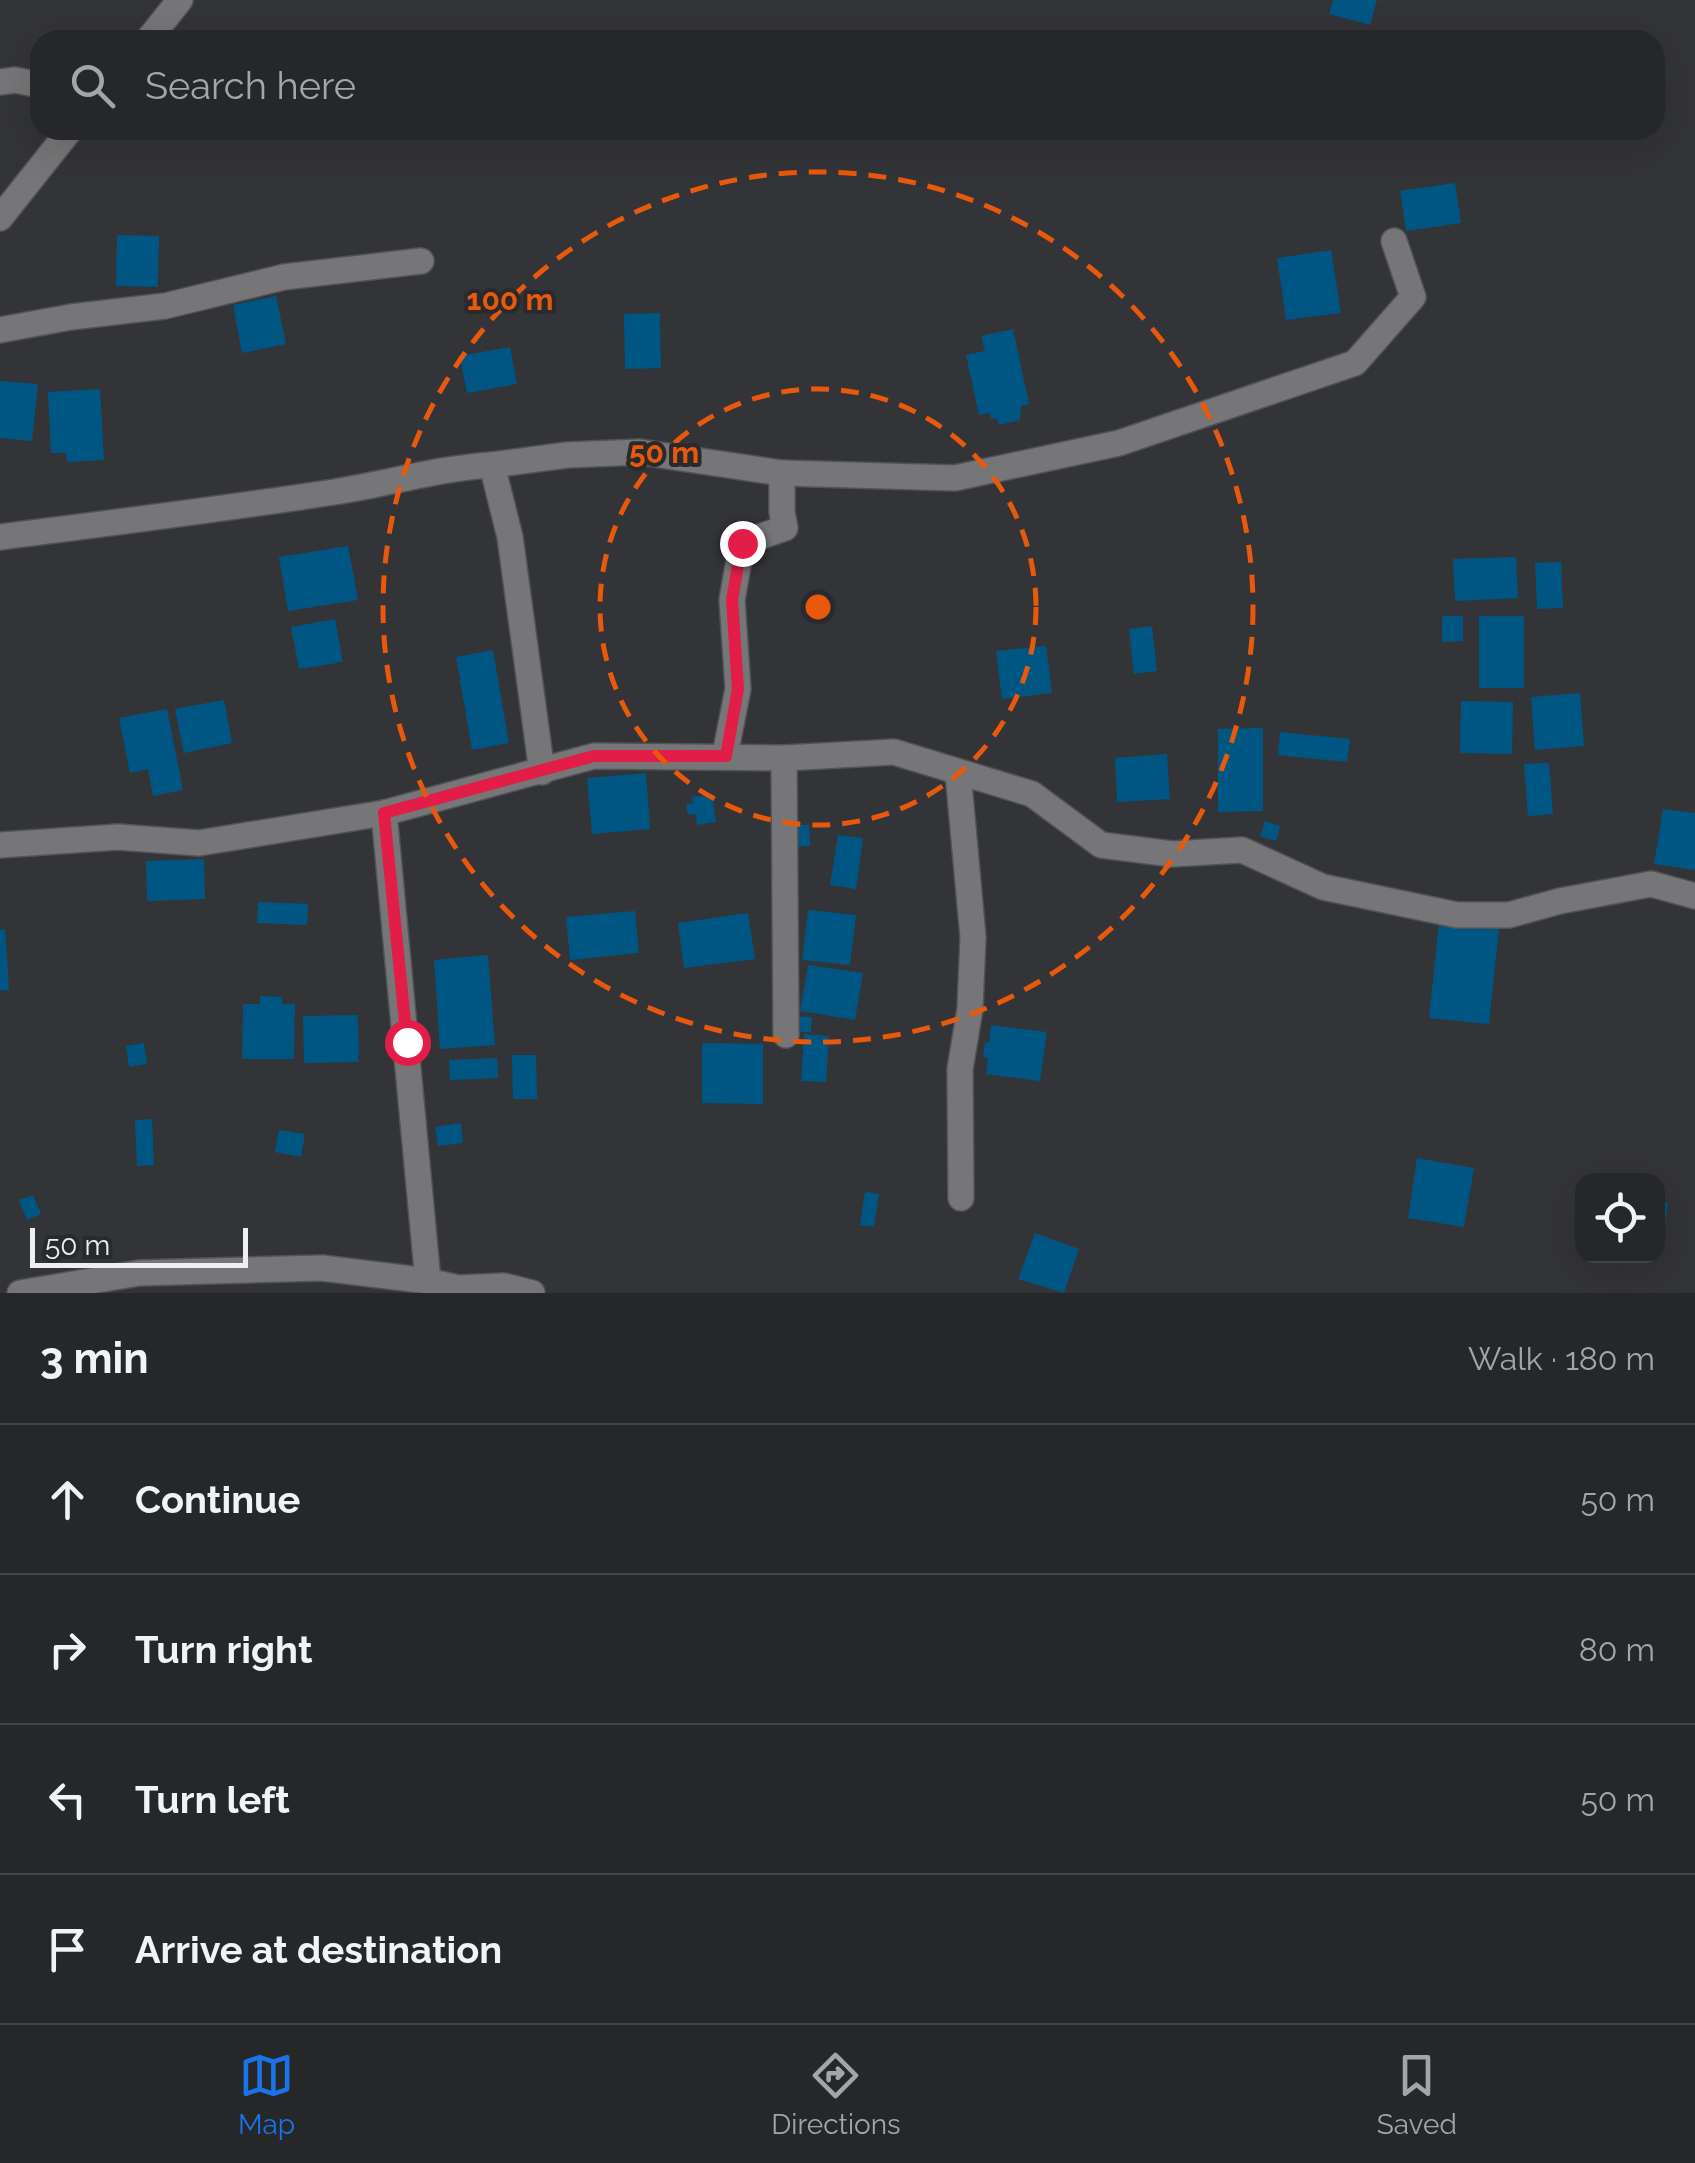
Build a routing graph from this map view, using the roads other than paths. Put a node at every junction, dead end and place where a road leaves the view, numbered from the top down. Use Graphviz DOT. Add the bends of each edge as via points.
graph roads {
  1 [pos="180,0"];
  2 [pos="156,30"];
  3 [pos="0,82"];
  4 [pos="30,83"];
  5 [pos="62,140"];
  6 [pos="0,218"];
  7 [pos="1394,242"];
  8 [pos="421,261"];
  9 [pos="0,330"];
  10 [pos="492,465"];
  11 [pos="782,473"];
  12 [pos="0,537"];
  13 [pos="726,756"];
  14 [pos="784,758"];
  15 [pos="542,772"];
  16 [pos="958,772"];
  17 [pos="384,813"];
  18 [pos="0,844"];
  19 [pos="1695,896"];
  20 [pos="786,1036"];
  21 [pos="961,1198"];
  22 [pos="428,1281"];
  23 [pos="20,1293"];
  24 [pos="532,1293"];
  1 -- 2 [label="street"];
  3 -- 4 [label="street"];
  5 -- 6 [label="street"];
  7 -- 11 [label="street" via="1414,296 1356,363 1119,442 955,478"];
  8 -- 9 [label="street" via="284,277 165,306"];
  10 -- 11 [label="street" via="640,452"];
  10 -- 12 [label="street"];
  10 -- 15 [label="street" via="510,538"];
  11 -- 13 [label="street" via="786,528 742,543 732,600 738,689"];
  13 -- 14 [label="street"];
  13 -- 15 [label="street" via="594,756"];
  14 -- 16 [label="street" via="894,752"];
  14 -- 20 [label="street"];
  15 -- 17 [label="street"];
  16 -- 19 [label="street" via="1032,794 1101,845 1172,854 1242,850 1323,887 1457,915 1509,915 1651,884"];
  16 -- 21 [label="street" via="973,937 960,1069"];
  17 -- 18 [label="street" via="198,842 118,837"];
  17 -- 22 [label="street"];
  22 -- 23 [label="street" via="322,1268 139,1273"];
  22 -- 24 [label="street"];
}
